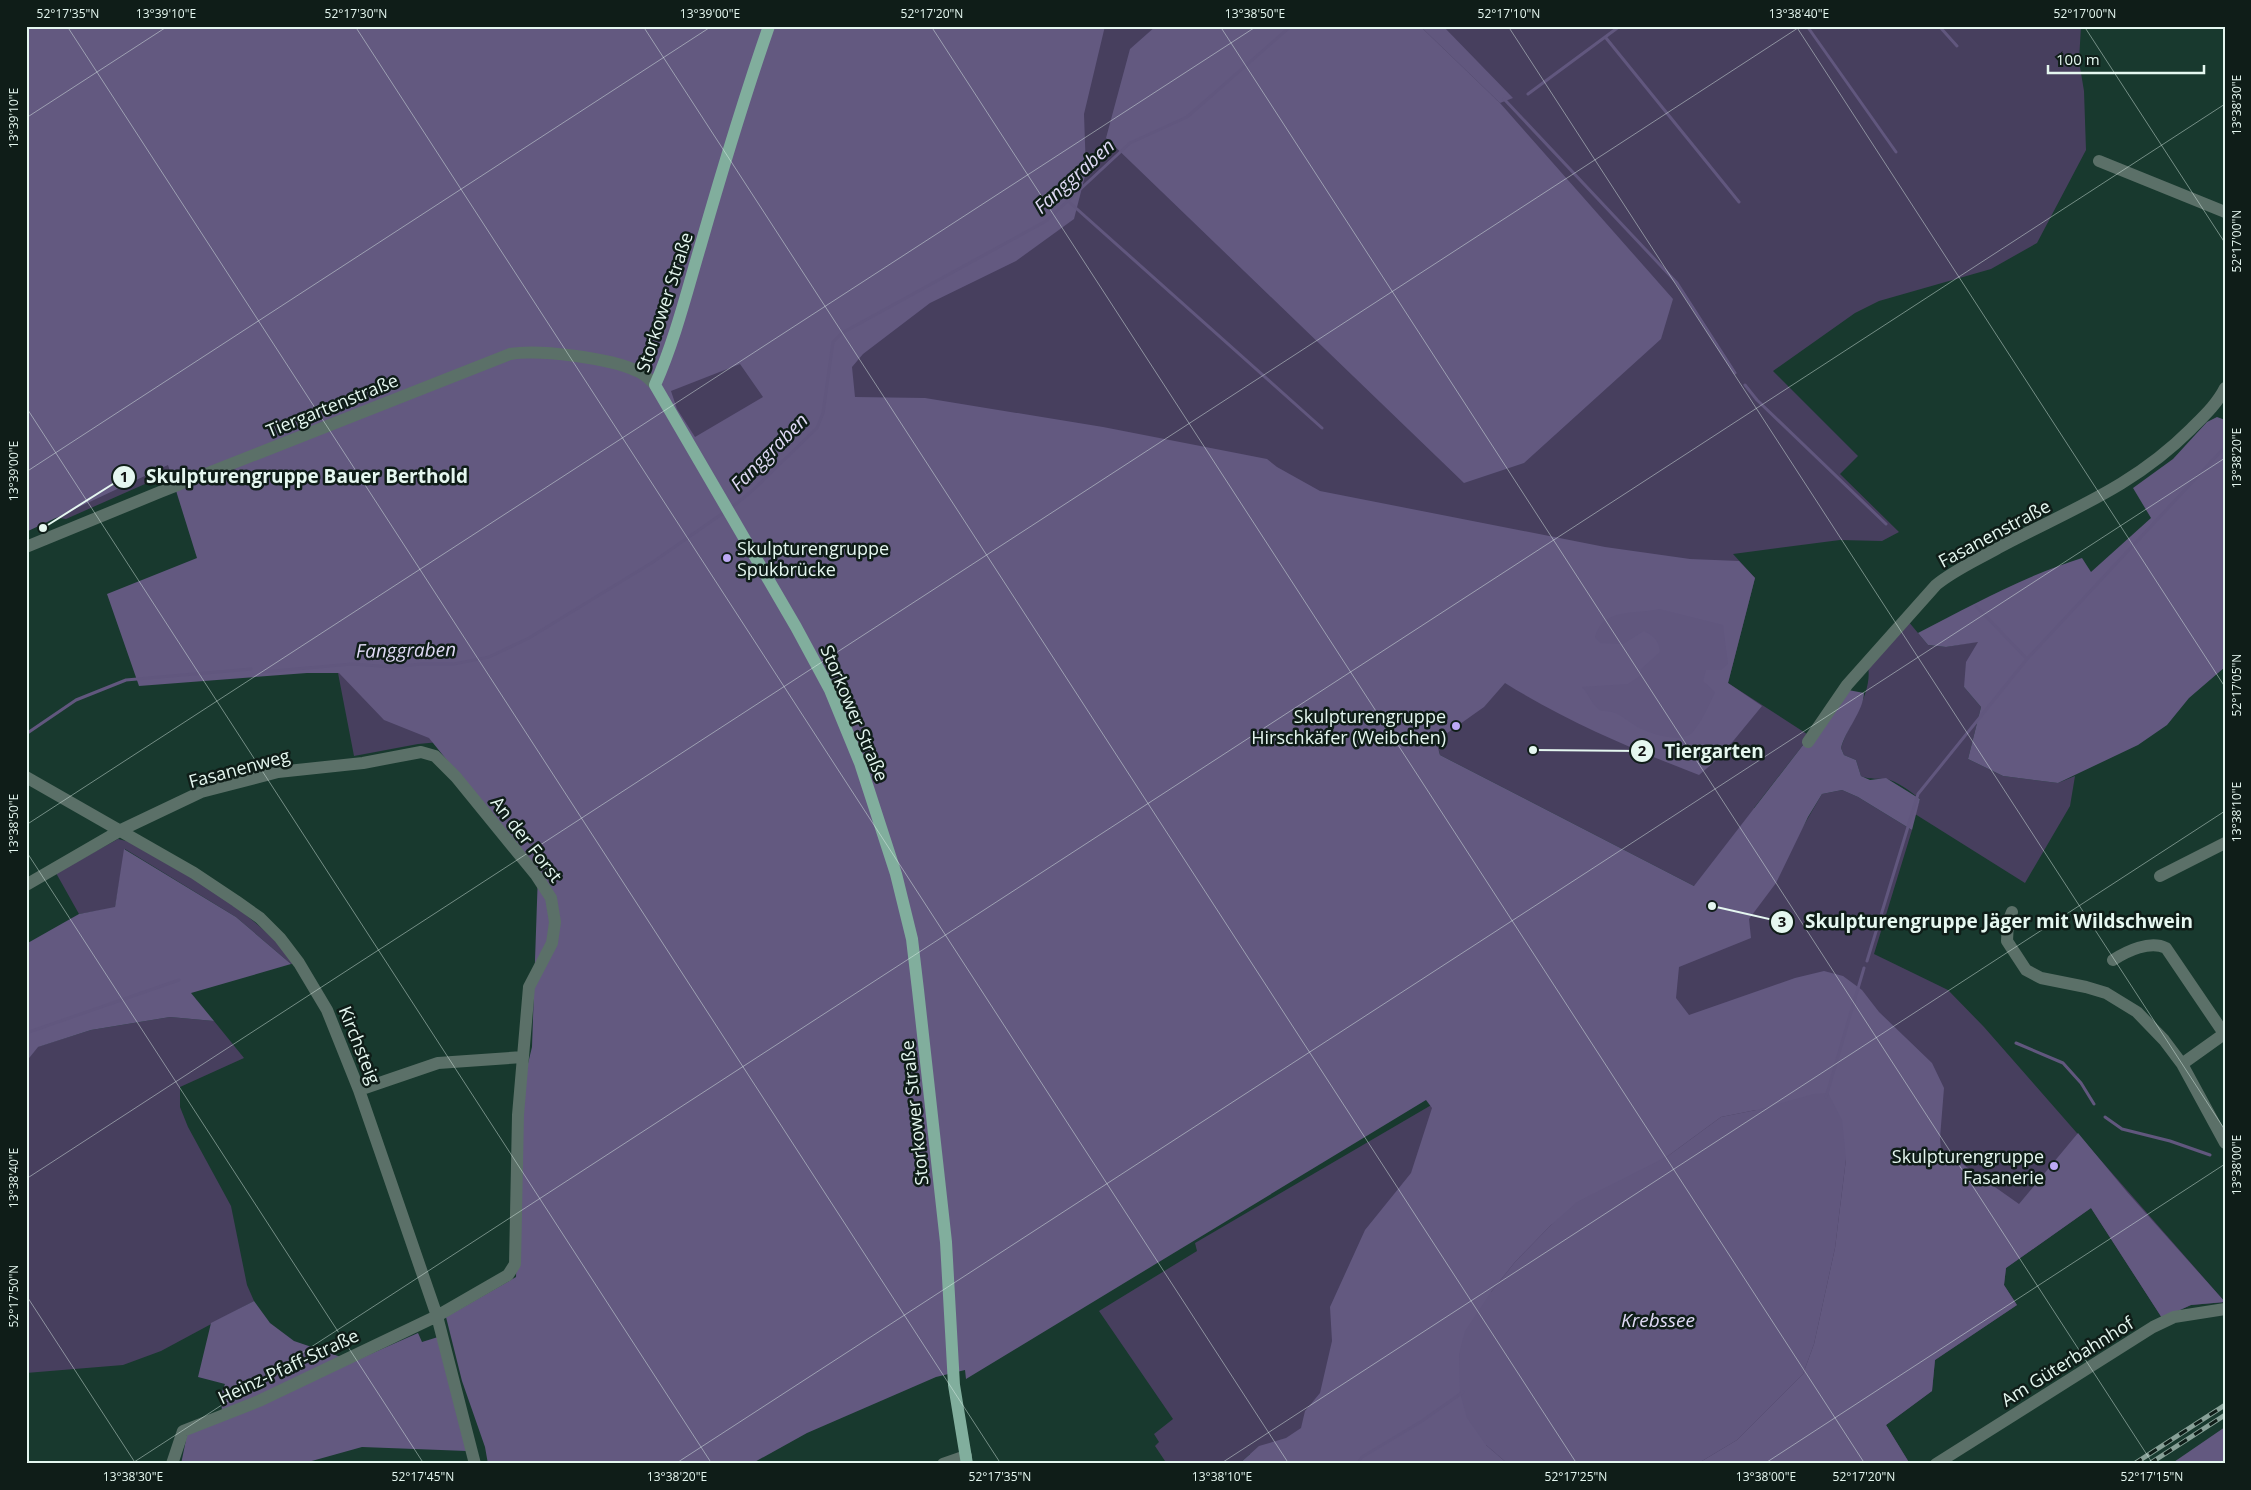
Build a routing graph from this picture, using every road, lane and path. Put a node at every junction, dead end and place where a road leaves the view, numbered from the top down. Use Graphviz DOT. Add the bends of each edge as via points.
graph roads {
  1 [pos="768,26"];
  2 [pos="2099,161"];
  3 [pos="2225,212"];
  4 [pos="655,385"];
  5 [pos="2225,388"];
  6 [pos="2220,407"];
  7 [pos="26,547"];
  8 [pos="1808,742"];
  9 [pos="420,752"];
  10 [pos="26,777"];
  11 [pos="121,830"];
  12 [pos="2225,844"];
  13 [pos="2160,876"];
  14 [pos="26,885"];
  15 [pos="2012,912"];
  16 [pos="2113,960"];
  17 [pos="2224,1035"];
  18 [pos="523,1057"];
  19 [pos="2182,1064"];
  20 [pos="359,1090"];
  21 [pos="2225,1143"];
  22 [pos="2225,1309"];
  23 [pos="437,1316"];
  24 [pos="966,1460"];
  25 [pos="172,1464"];
  26 [pos="475,1464"];
  27 [pos="943,1464"];
  28 [pos="1936,1464"];
  1 -- 4 [label="main road, Storkower Straße" via="667,359"];
  2 -- 3 [label="street"];
  4 -- 7 [label="street, Tiergartenstraße" via="647,376 616,364 556,354 510,354"];
  4 -- 24 [label="main road, Storkower Straße" via="830,690 860,763 905,904 932,1113 946,1242 954,1386"];
  5 -- 6 [label="street, Fasanenstraße"];
  6 -- 8 [label="street, Fasanenstraße" via="2163,456 2114,490 1947,576 1847,684"];
  9 -- 11 [label="street, Fasanenweg" via="363,764 269,774 202,792"];
  9 -- 18 [label="street, An der Forst" via="435,756 456,777 551,898 556,922 552,943 529,987"];
  10 -- 11 [label="street, Kirchsteig"];
  11 -- 14 [label="street, Fasanenweg"];
  11 -- 20 [label="street, Kirchsteig" via="236,901 280,938 327,1010"];
  12 -- 13 [label="street"];
  15 -- 19 [label="street" via="2007,941 2026,970 2041,978 2106,993 2125,1003 2152,1027"];
  16 -- 17 [label="street" via="2148,945 2158,944 2166,948"];
  17 -- 19 [label="street"];
  18 -- 20 [label="street" via="438,1064"];
  18 -- 23 [label="street, An der Forst" via="518,1115 515,1264 508,1275"];
  19 -- 21 [label="street"];
  20 -- 23 [label="street, Kirchsteig"];
  22 -- 28 [label="street, Am Güterbahnhof" via="2174,1317 2153,1327"];
  23 -- 25 [label="street, Heinz-Pfaff-Straße" via="259,1401 184,1432"];
  23 -- 26 [label="street, Kirchsteig"];
  24 -- 27 [label="street"];
}
